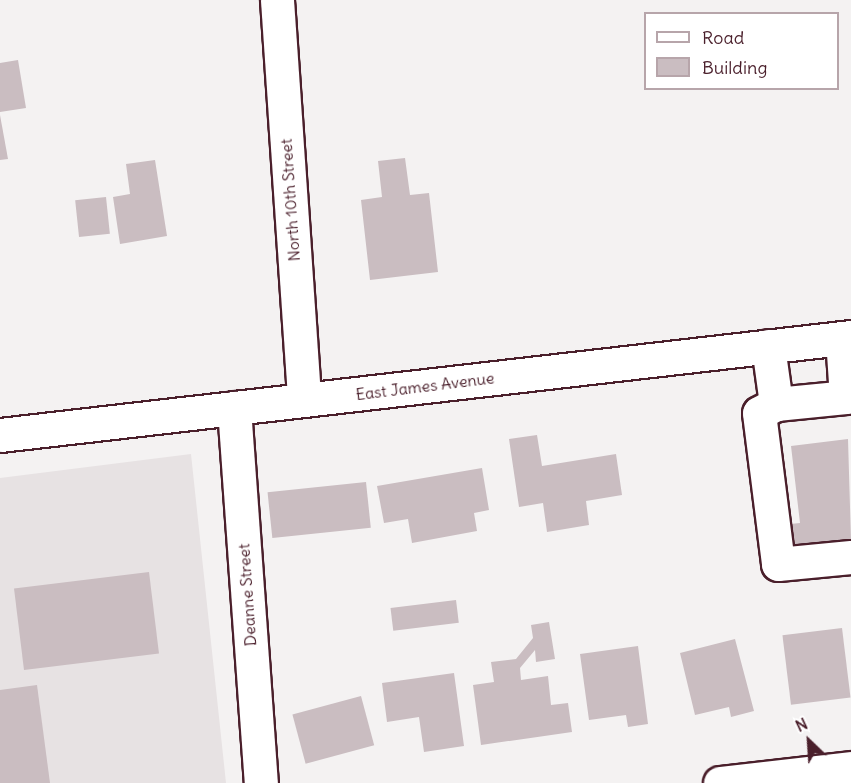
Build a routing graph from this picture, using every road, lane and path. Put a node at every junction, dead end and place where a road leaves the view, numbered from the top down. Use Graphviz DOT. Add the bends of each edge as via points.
graph roads {
  1 [pos="277,0"];
  2 [pos="846,338"];
  3 [pos="768,346"];
  4 [pos="304,399"];
  5 [pos="776,404"];
  6 [pos="234,408"];
  7 [pos="0,435"];
  8 [pos="851,557"];
  9 [pos="851,768"];
  10 [pos="261,783"];
  11 [pos="720,783"];
  1 -- 4 [label="street, North 10th Street"];
  2 -- 3 [label="street, East James Avenue"];
  2 -- 5 [label="street" via="846,397"];
  3 -- 4 [label="street, East James Avenue"];
  3 -- 5 [label="street"];
  4 -- 6 [label="street, East James Avenue"];
  5 -- 8 [label="street" via="759,413 778,564"];
  6 -- 7 [label="street, East James Avenue"];
  6 -- 10 [label="street, Deanne Street"];
  9 -- 11 [label="street"];
}
